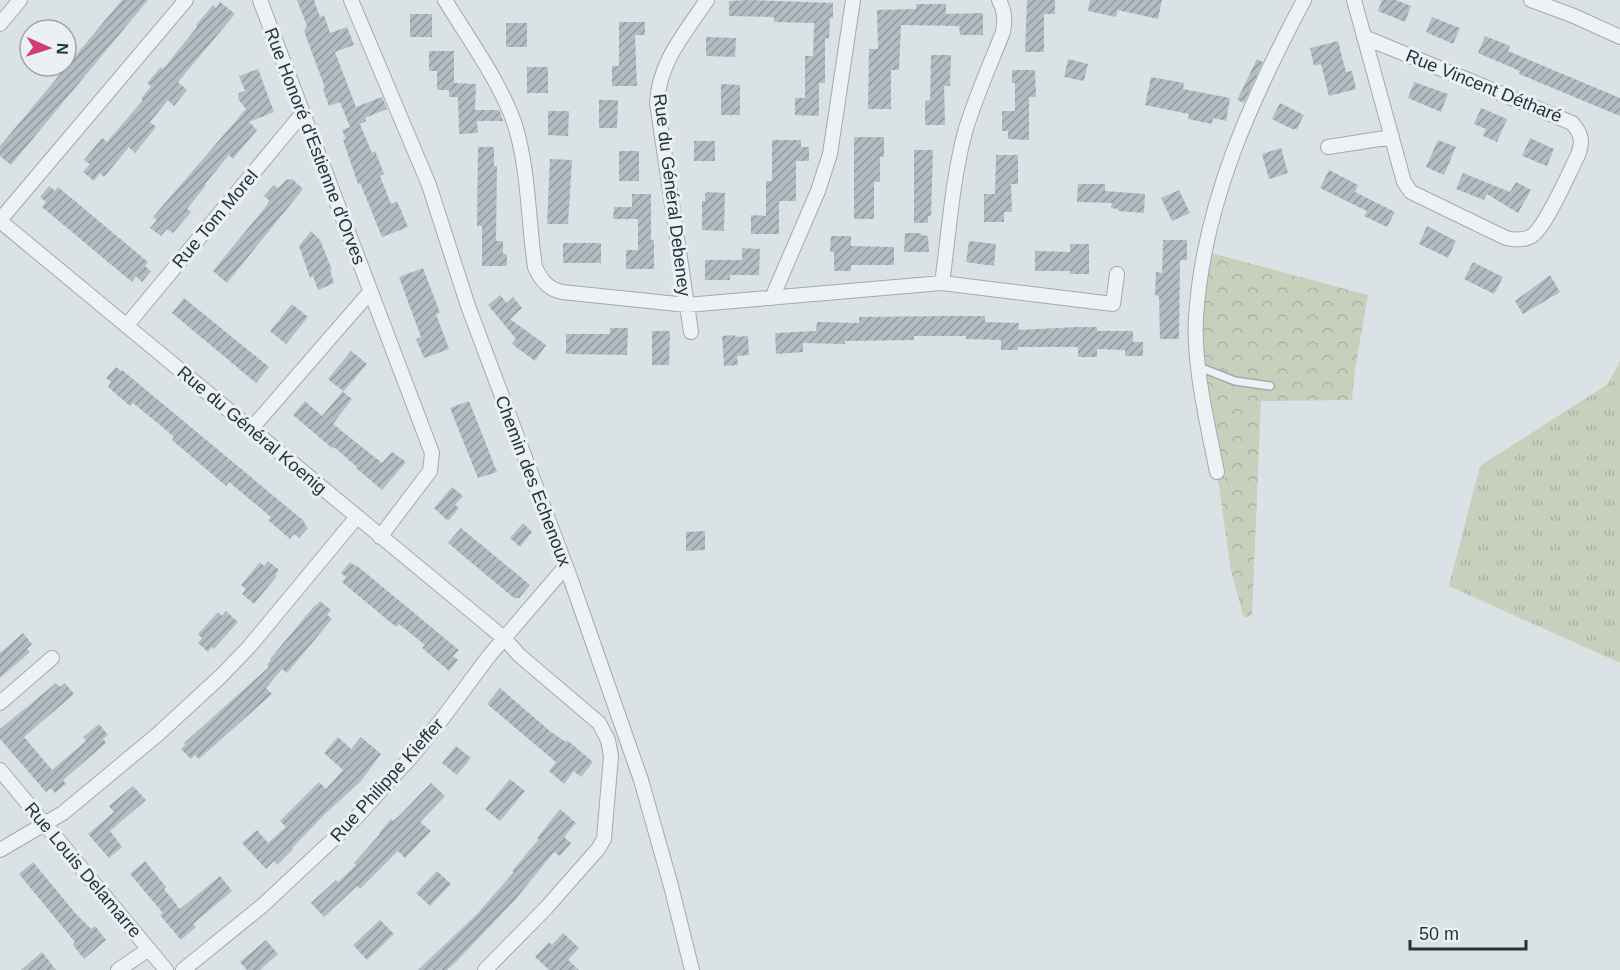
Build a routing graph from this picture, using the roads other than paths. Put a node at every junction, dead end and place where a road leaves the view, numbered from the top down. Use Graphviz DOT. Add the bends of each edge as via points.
graph roads {
  1 [pos="20,0"];
  2 [pos="186,0"];
  3 [pos="260,0"];
  4 [pos="351,0"];
  5 [pos="445,0"];
  6 [pos="707,0"];
  7 [pos="853,0"];
  8 [pos="999,0"];
  9 [pos="1304,0"];
  10 [pos="1354,0"];
  11 [pos="1531,0"];
  12 [pos="0,24"];
  13 [pos="1364,37"];
  14 [pos="1620,37"];
  15 [pos="302,114"];
  16 [pos="1392,136"];
  17 [pos="1328,147"];
  18 [pos="0,220"];
  19 [pos="1117,274"];
  20 [pos="942,283"];
  21 [pos="370,292"];
  22 [pos="772,298"];
  23 [pos="687,305"];
  24 [pos="127,325"];
  25 [pos="691,332"];
  26 [pos="1199,367"];
  27 [pos="1270,386"];
  28 [pos="252,428"];
  29 [pos="1217,472"];
  30 [pos="356,518"];
  31 [pos="380,537"];
  32 [pos="566,567"];
  33 [pos="505,639"];
  34 [pos="52,658"];
  35 [pos="0,703"];
  36 [pos="0,770"];
  37 [pos="44,822"];
  38 [pos="0,850"];
  39 [pos="149,949"];
  40 [pos="118,970"];
  41 [pos="166,970"];
  42 [pos="183,970"];
  43 [pos="485,970"];
  44 [pos="692,970"];
  1 -- 12 [label="street"];
  2 -- 18 [label="street"];
  3 -- 15 [label="street, Rue Honoré d'Estienne d'Orves"];
  4 -- 32 [label="street, Chemin des Echenoux" via="429,185 468,306"];
  5 -- 23 [label="street" via="499,90 515,126 540,279 562,292"];
  6 -- 23 [label="street, Rue du Général Debeney" via="669,56 658,86 657,103"];
  7 -- 22 [label="street" via="830,154"];
  8 -- 20 [label="street" via="1004,8 1003,32 965,135"];
  9 -- 26 [label="street" via="1244,122 1221,183 1204,251 1196,320"];
  10 -- 13 [label="street, Rue Vincent Détharé"];
  11 -- 14 [label="street"];
  13 -- 16 [label="street, Rue Vincent Détharé"];
  13 -- 16 [label="street, Rue Vincent Détharé" via="1572,123 1582,145 1543,224 1533,236 1520,240 1493,234 1411,192 1404,182"];
  15 -- 21 [label="street, Rue Honoré d'Estienne d'Orves"];
  15 -- 24 [label="street, Rue Tom Morel"];
  16 -- 17 [label="street"];
  18 -- 24 [label="street, Rue du Général Koenig"];
  19 -- 20 [label="street" via="1113,304"];
  20 -- 22 [label="street"];
  21 -- 28 [label="street"];
  21 -- 31 [label="street, Rue Honoré d'Estienne d'Orves" via="432,453 430,471"];
  22 -- 23 [label="street"];
  23 -- 25 [label="street, Rue du Général Debeney"];
  24 -- 28 [label="street, Rue du Général Koenig"];
  26 -- 27 [label="lane" via="1235,381"];
  26 -- 29 [label="street"];
  28 -- 30 [label="street, Rue du Général Koenig"];
  30 -- 31 [label="street, Rue du Général Koenig"];
  30 -- 37 [label="street" via="220,678 134,755 63,813"];
  31 -- 33 [label="street, Rue du Général Koenig"];
  32 -- 33 [label="street, Rue Philippe Kieffer"];
  32 -- 44 [label="street, Chemin des Echenoux" via="640,780"];
  33 -- 42 [label="street, Rue Philippe Kieffer" via="412,756 354,820 262,906"];
  33 -- 43 [label="street, Rue du Général Koenig" via="599,723 611,756 604,839 547,907"];
  34 -- 35 [label="street"];
  36 -- 37 [label="street, Rue Louis Delamarre"];
  37 -- 38 [label="street"];
  37 -- 39 [label="street, Rue Louis Delamarre"];
  39 -- 40 [label="street"];
  39 -- 41 [label="street, Rue Louis Delamarre"];
}
